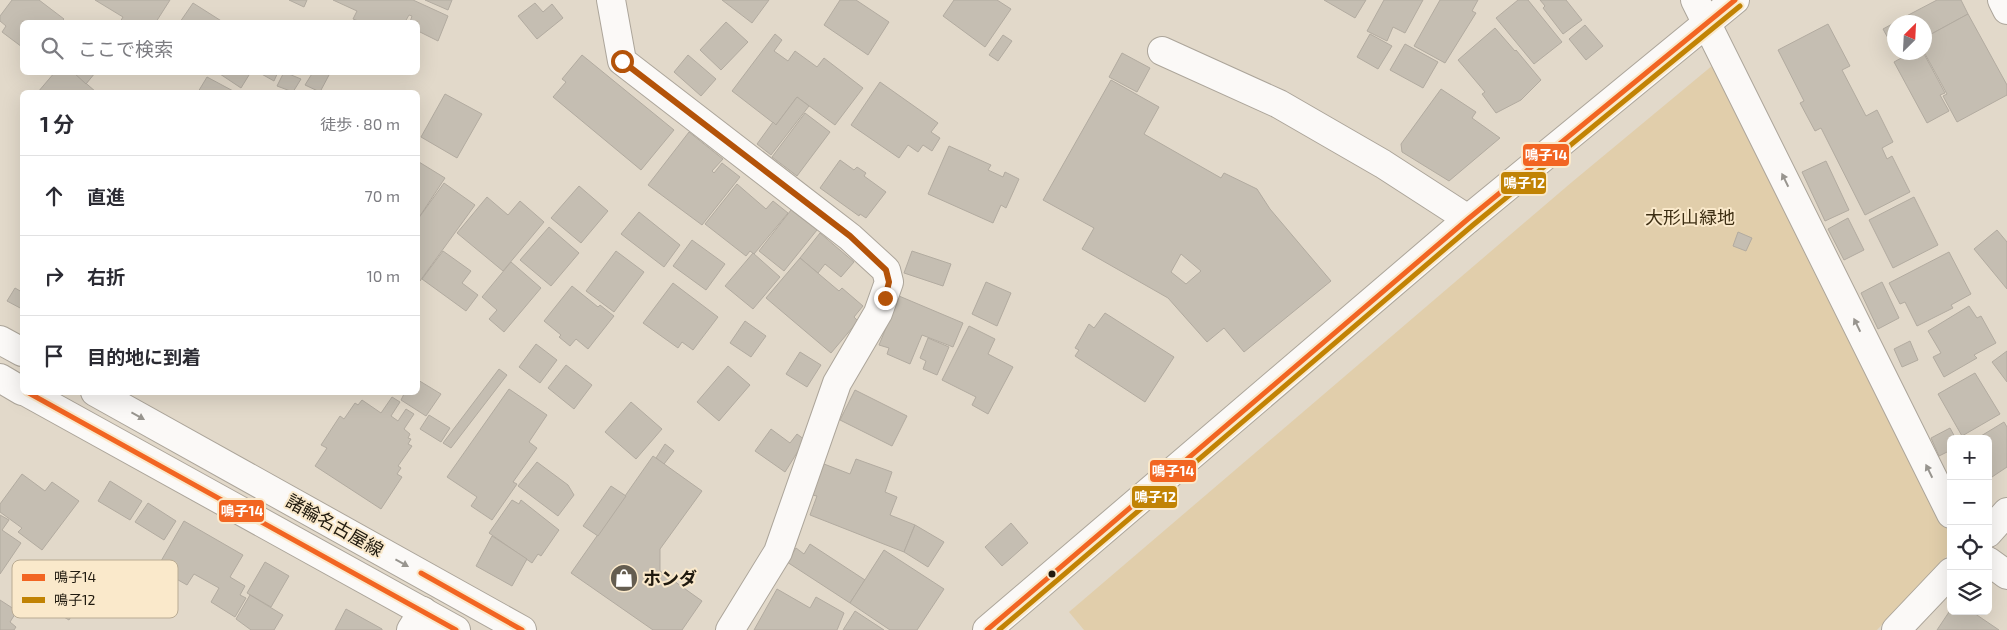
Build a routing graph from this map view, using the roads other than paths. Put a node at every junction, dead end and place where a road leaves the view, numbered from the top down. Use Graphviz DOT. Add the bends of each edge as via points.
graph roads {
  1 [pos="611,0"];
  2 [pos="1735,0"];
  3 [pos="2002,0"];
  4 [pos="1701,10"];
  5 [pos="2007,10"];
  6 [pos="1162,51"];
  7 [pos="1468,220"];
  8 [pos="0,340"];
  9 [pos="20,351"];
  10 [pos="0,378"];
  11 [pos="20,390"];
  12 [pos="31,395"];
  13 [pos="100,395"];
  14 [pos="1947,506"];
  15 [pos="2007,512"];
  16 [pos="1992,528"];
  17 [pos="1992,564"];
  18 [pos="2007,575"];
  19 [pos="1947,576"];
  20 [pos="417,621"];
  21 [pos="456,630"];
  22 [pos="522,630"];
  23 [pos="730,630"];
  24 [pos="987,630"];
  25 [pos="1896,630"];
  1 -- 23 [label="street" via="622,61 850,236 886,270 889,282 878,313 837,383 778,552"];
  2 -- 4 [label="street"];
  3 -- 5 [label="street"];
  4 -- 7 [label="street"];
  14 -- 4 [label="street, one-way"];
  6 -- 7 [label="street" via="1279,104 1383,164"];
  7 -- 24 [label="street"];
  8 -- 9 [label="street"];
  10 -- 11 [label="street"];
  12 -- 20 [label="street, 諸輪名古屋線"];
  13 -- 22 [label="street, 諸輪名古屋線, one-way"];
  15 -- 16 [label="street"];
  17 -- 18 [label="street"];
  19 -- 25 [label="street"];
  20 -- 21 [label="street, 諸輪名古屋線"];
}
